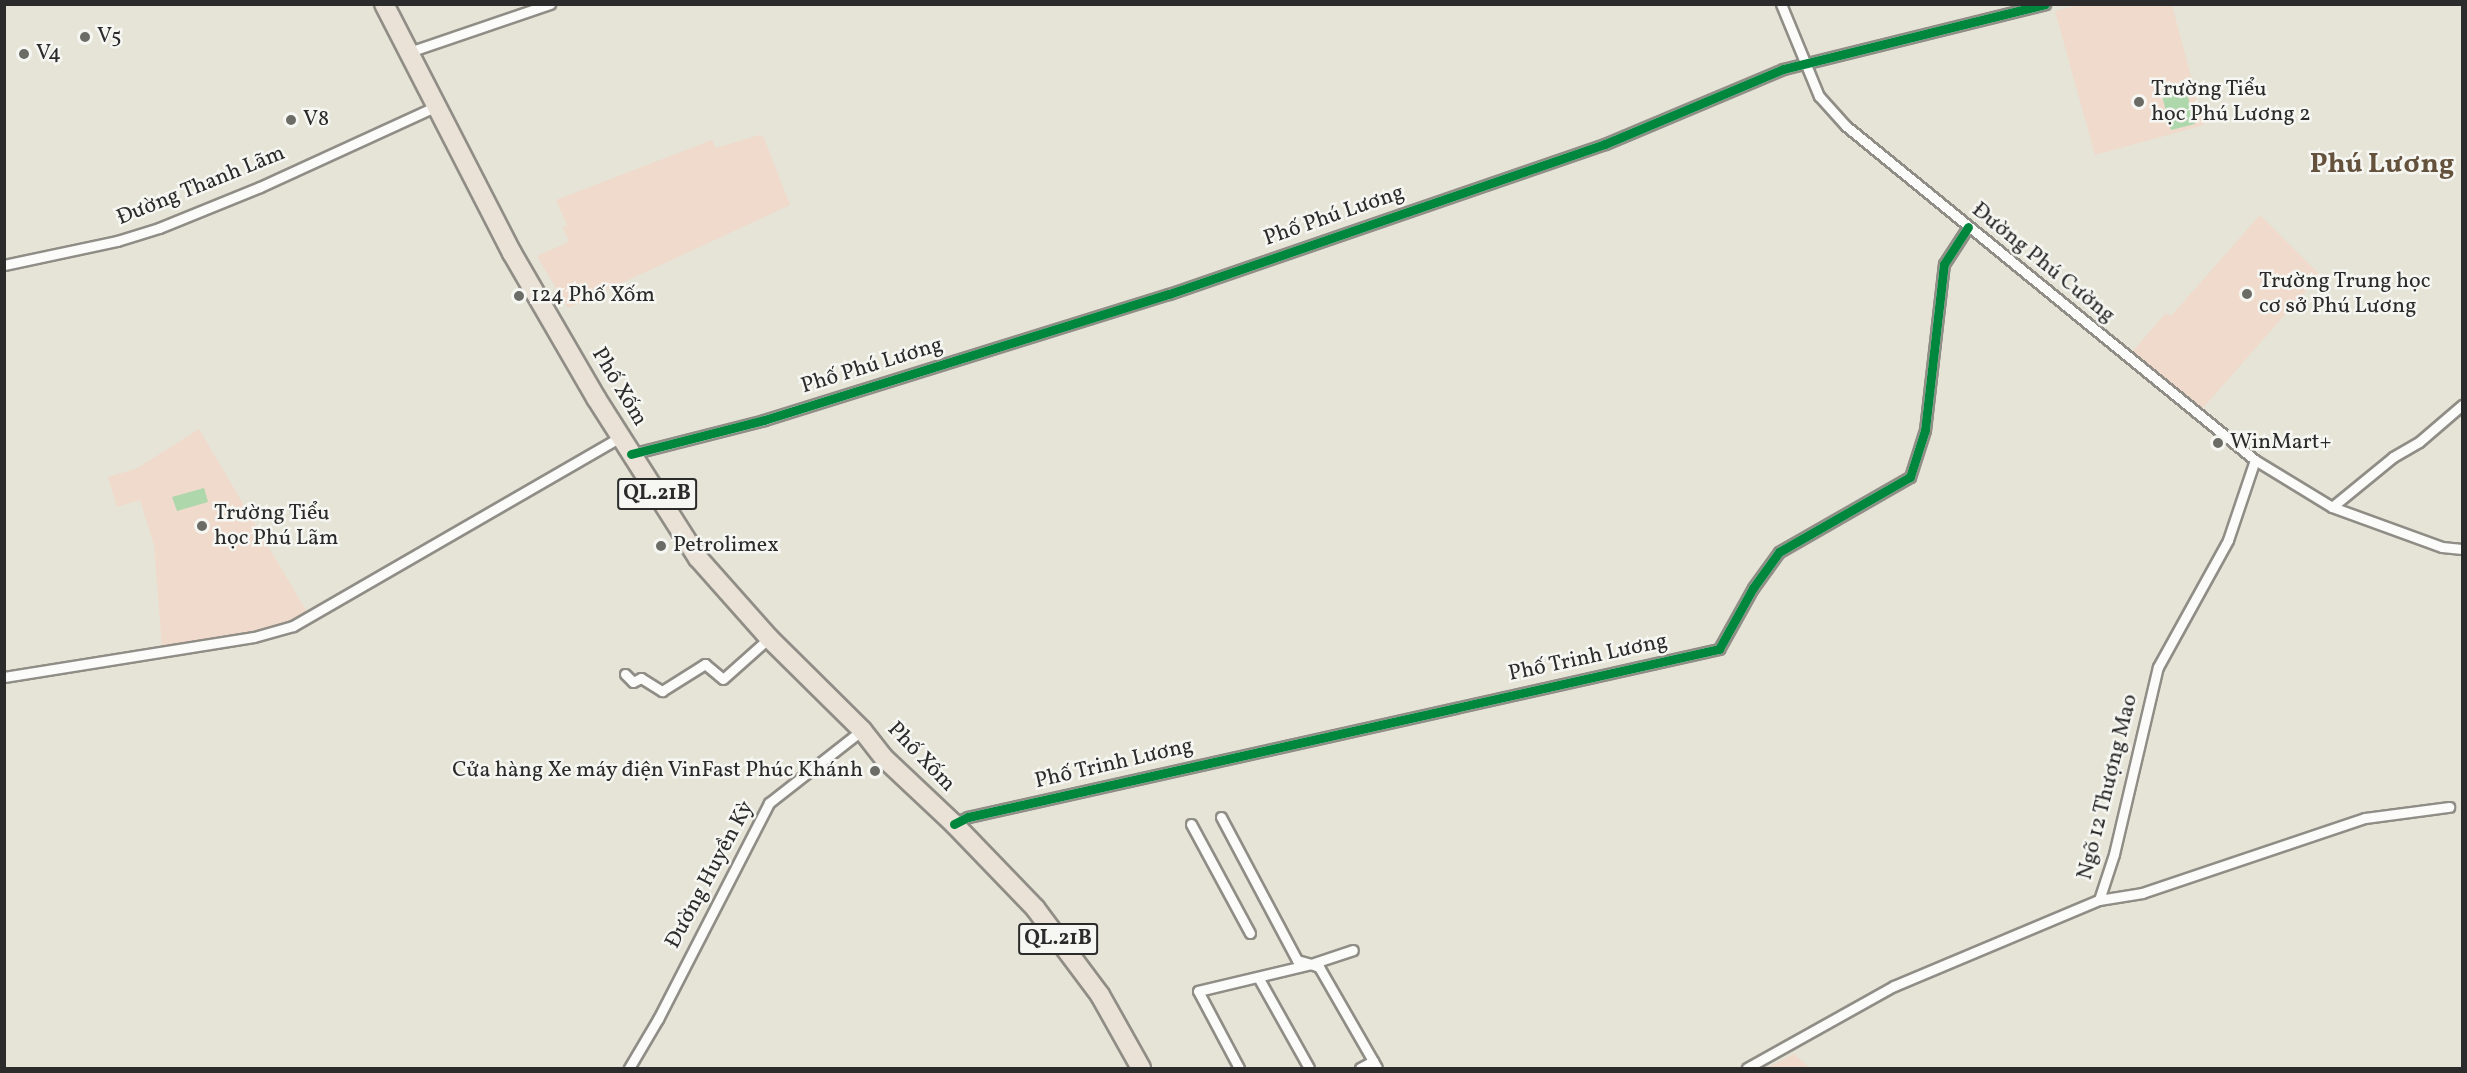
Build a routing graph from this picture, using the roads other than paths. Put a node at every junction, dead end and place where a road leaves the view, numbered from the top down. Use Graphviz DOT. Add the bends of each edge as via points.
graph roads {
  1 [pos="384,4"];
  2 [pos="550,4"];
  3 [pos="1781,4"];
  4 [pos="2045,4"];
  5 [pos="409,52"];
  6 [pos="1804,63"];
  7 [pos="437,106"];
  8 [pos="1968,227"];
  9 [pos="4,266"];
  10 [pos="2463,405"];
  11 [pos="620,437"];
  12 [pos="631,454"];
  13 [pos="2255,460"];
  14 [pos="2332,507"];
  15 [pos="2463,549"];
  16 [pos="769,638"];
  17 [pos="626,674"];
  18 [pos="4,677"];
  19 [pos="862,730"];
  20 [pos="2449,807"];
  21 [pos="1221,817"];
  22 [pos="954,824"];
  23 [pos="1191,824"];
  24 [pos="2099,900"];
  25 [pos="1250,933"];
  26 [pos="1353,950"];
  27 [pos="1311,964"];
  28 [pos="1258,978"];
  29 [pos="1375,1065"];
  30 [pos="629,1068"];
  31 [pos="1141,1068"];
  32 [pos="1239,1068"];
  33 [pos="1309,1068"];
  34 [pos="1360,1068"];
  35 [pos="1747,1068"];
  1 -- 5 [label="highway, Phố Xốm / QL.21B"];
  2 -- 5 [label="street"];
  3 -- 6 [label="street, Đường Phú Cường"];
  4 -- 6 [label="street, Phố Phú Lương"];
  5 -- 7 [label="highway, Phố Xốm / QL.21B"];
  6 -- 8 [label="street, Đường Phú Cường" via="1819,96 1846,126"];
  6 -- 12 [label="street, Phố Phú Lương" via="1605,144 1169,294 764,420"];
  7 -- 9 [label="street, Đường Thanh Lãm" via="178,220 117,241"];
  7 -- 11 [label="highway, Phố Xốm / QL.21B" via="512,253"];
  8 -- 13 [label="street, Đường Phú Cường"];
  8 -- 22 [label="street, Phố Trinh Lương" via="1944,264 1925,430 1910,477 1779,552 1753,588 1719,649 968,817"];
  10 -- 14 [label="street"];
  11 -- 12 [label="highway, Phố Xốm / QL.21B"];
  11 -- 18 [label="street" via="292,624 254,637"];
  12 -- 16 [label="highway, Phố Xốm / QL.21B" via="698,558"];
  13 -- 14 [label="street, Đường Phú Cường"];
  13 -- 24 [label="street, Ngõ 12 Thượng Mao" via="2228,540 2158,667 2114,854"];
  14 -- 15 [label="street, Đường Phú Cường" via="2442,547"];
  16 -- 17 [label="street" via="723,679 705,664 662,691 641,678 633,682"];
  16 -- 19 [label="highway, Phố Xốm / QL.21B"];
  19 -- 22 [label="highway, Phố Xốm / QL.21B" via="884,758"];
  19 -- 30 [label="street, Đường Huyền Kỳ" via="769,803"];
  20 -- 24 [label="street" via="2365,818 2142,893"];
  21 -- 27 [label="street" via="1297,960"];
  22 -- 31 [label="highway, QL.21B" via="1035,908 1100,995"];
  23 -- 25 [label="street"];
  24 -- 35 [label="street, Ngõ 12 Thượng Mao" via="1894,986"];
  26 -- 27 [label="street"];
  27 -- 28 [label="street"];
  27 -- 29 [label="street" via="1319,967"];
  28 -- 32 [label="street" via="1198,991"];
  28 -- 33 [label="street"];
  29 -- 34 [label="street"];
}
